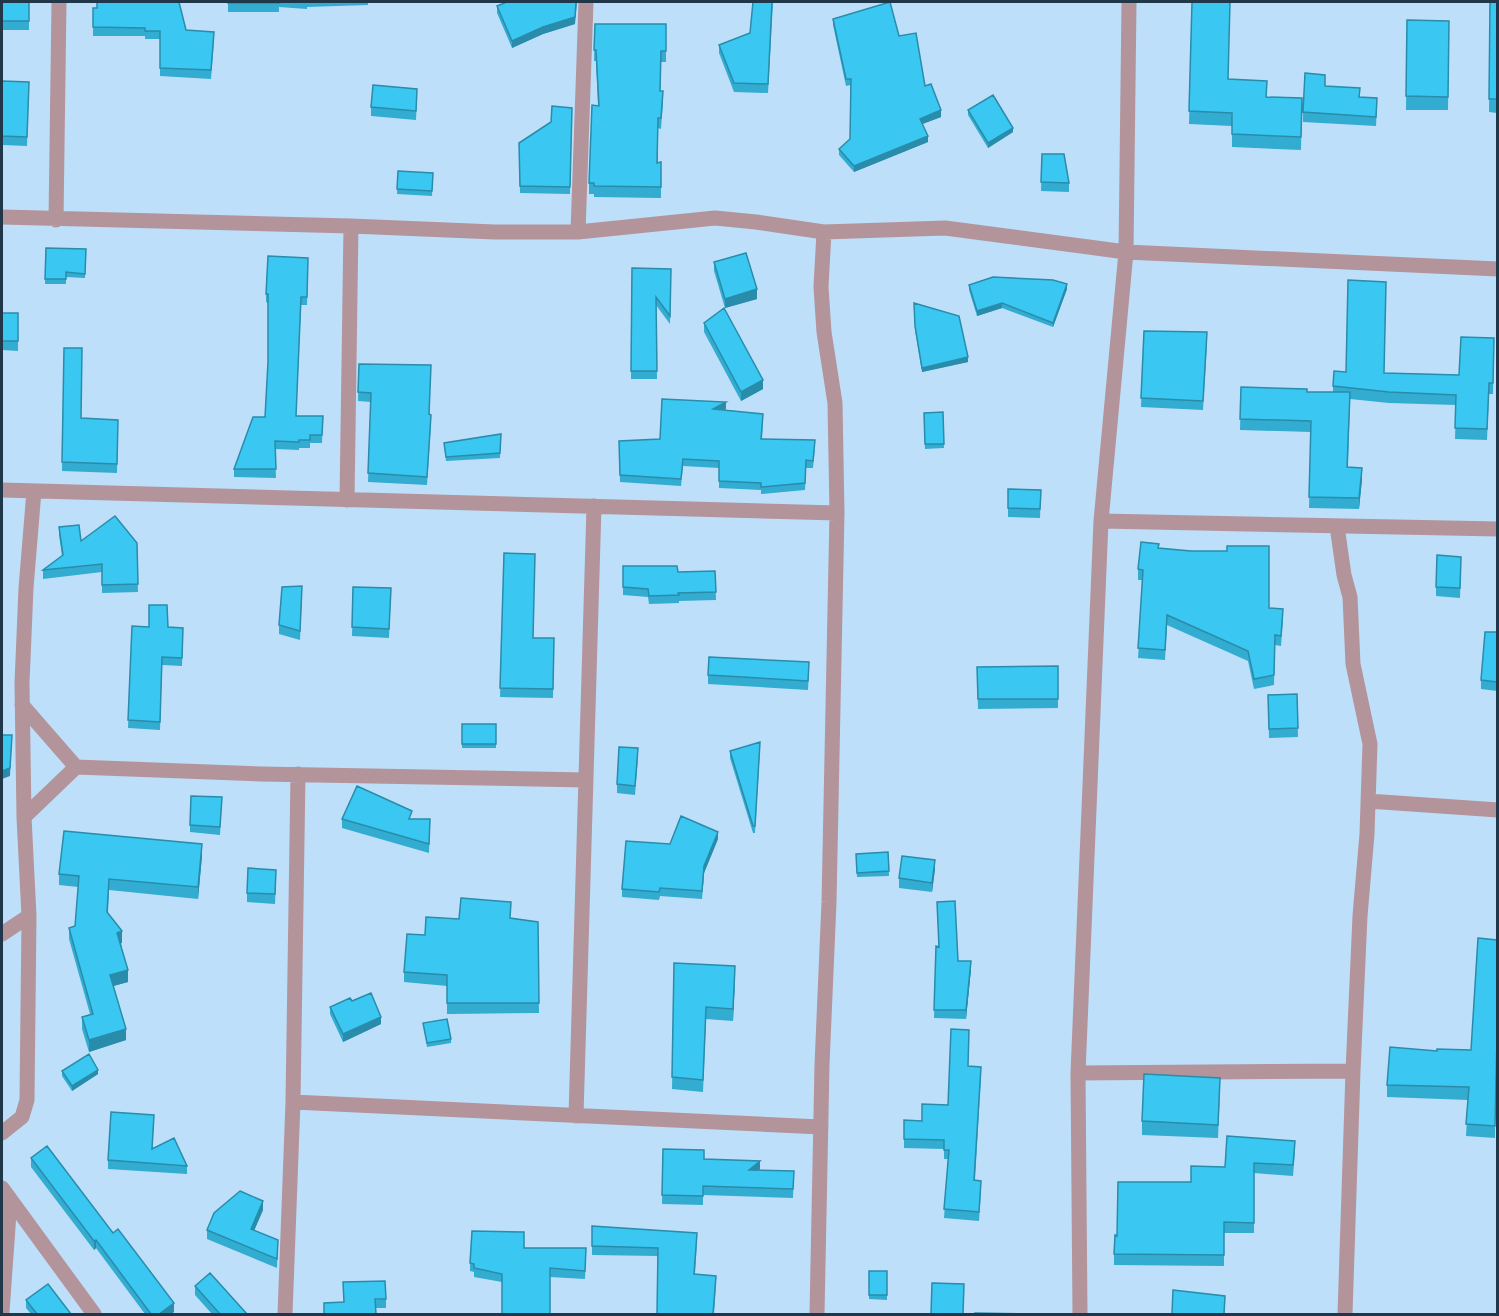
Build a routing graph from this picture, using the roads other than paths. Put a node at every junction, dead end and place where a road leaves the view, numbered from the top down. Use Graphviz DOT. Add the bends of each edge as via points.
graph roads {
  1 [pos="59,2"];
  2 [pos="586,2"];
  3 [pos="1129,2"];
  4 [pos="2,217"];
  5 [pos="56,220"];
  6 [pos="351,226"];
  7 [pos="578,232"];
  8 [pos="824,232"];
  9 [pos="1126,252"];
  10 [pos="1497,269"];
  11 [pos="2,490"];
  12 [pos="34,491"];
  13 [pos="347,500"];
  14 [pos="594,506"];
  15 [pos="837,513"];
  16 [pos="1101,521"];
  17 [pos="1337,526"];
  18 [pos="1497,529"];
  19 [pos="22,705"];
  20 [pos="75,767"];
  21 [pos="298,774"];
  22 [pos="586,780"];
  23 [pos="1368,801"];
  24 [pos="1497,810"];
  25 [pos="24,817"];
  26 [pos="29,916"];
  27 [pos="2,934"];
  28 [pos="1353,1071"];
  29 [pos="1078,1073"];
  30 [pos="293,1102"];
  31 [pos="576,1116"];
  32 [pos="821,1127"];
  33 [pos="2,1133"];
  34 [pos="6,1194"];
  35 [pos="2,1312"];
  36 [pos="94,1314"];
  37 [pos="285,1314"];
  38 [pos="817,1314"];
  39 [pos="1080,1314"];
  40 [pos="1345,1314"];
  1 -- 5 [label="street"];
  2 -- 7 [label="street"];
  3 -- 9 [label="street"];
  4 -- 5 [label="street"];
  5 -- 6 [label="street"];
  6 -- 7 [label="street"];
  6 -- 13 [label="street"];
  7 -- 8 [label="street" via="715,218"];
  8 -- 9 [label="street" via="945,228"];
  8 -- 15 [label="street" via="821,287 835,403"];
  9 -- 10 [label="street"];
  9 -- 16 [label="street"];
  11 -- 12 [label="street"];
  12 -- 13 [label="street"];
  12 -- 19 [label="street"];
  13 -- 14 [label="street"];
  14 -- 15 [label="street"];
  14 -- 22 [label="street"];
  15 -- 32 [label="street"];
  16 -- 17 [label="street"];
  16 -- 29 [label="street"];
  17 -- 18 [label="street"];
  17 -- 23 [label="street" via="1350,597 1353,664 1370,744"];
  19 -- 20 [label="street"];
  19 -- 25 [label="street"];
  20 -- 21 [label="street"];
  20 -- 25 [label="street"];
  21 -- 22 [label="street"];
  21 -- 30 [label="street"];
  22 -- 31 [label="street"];
  23 -- 24 [label="street"];
  23 -- 28 [label="street"];
  25 -- 26 [label="street"];
  26 -- 27 [label="street"];
  26 -- 33 [label="street" via="26,1106 18,1120"];
  28 -- 29 [label="street"];
  28 -- 40 [label="street"];
  29 -- 39 [label="street"];
  30 -- 31 [label="street"];
  30 -- 37 [label="street"];
  31 -- 32 [label="street"];
  32 -- 38 [label="street"];
  34 -- 35 [label="street"];
  34 -- 36 [label="street"];
}
